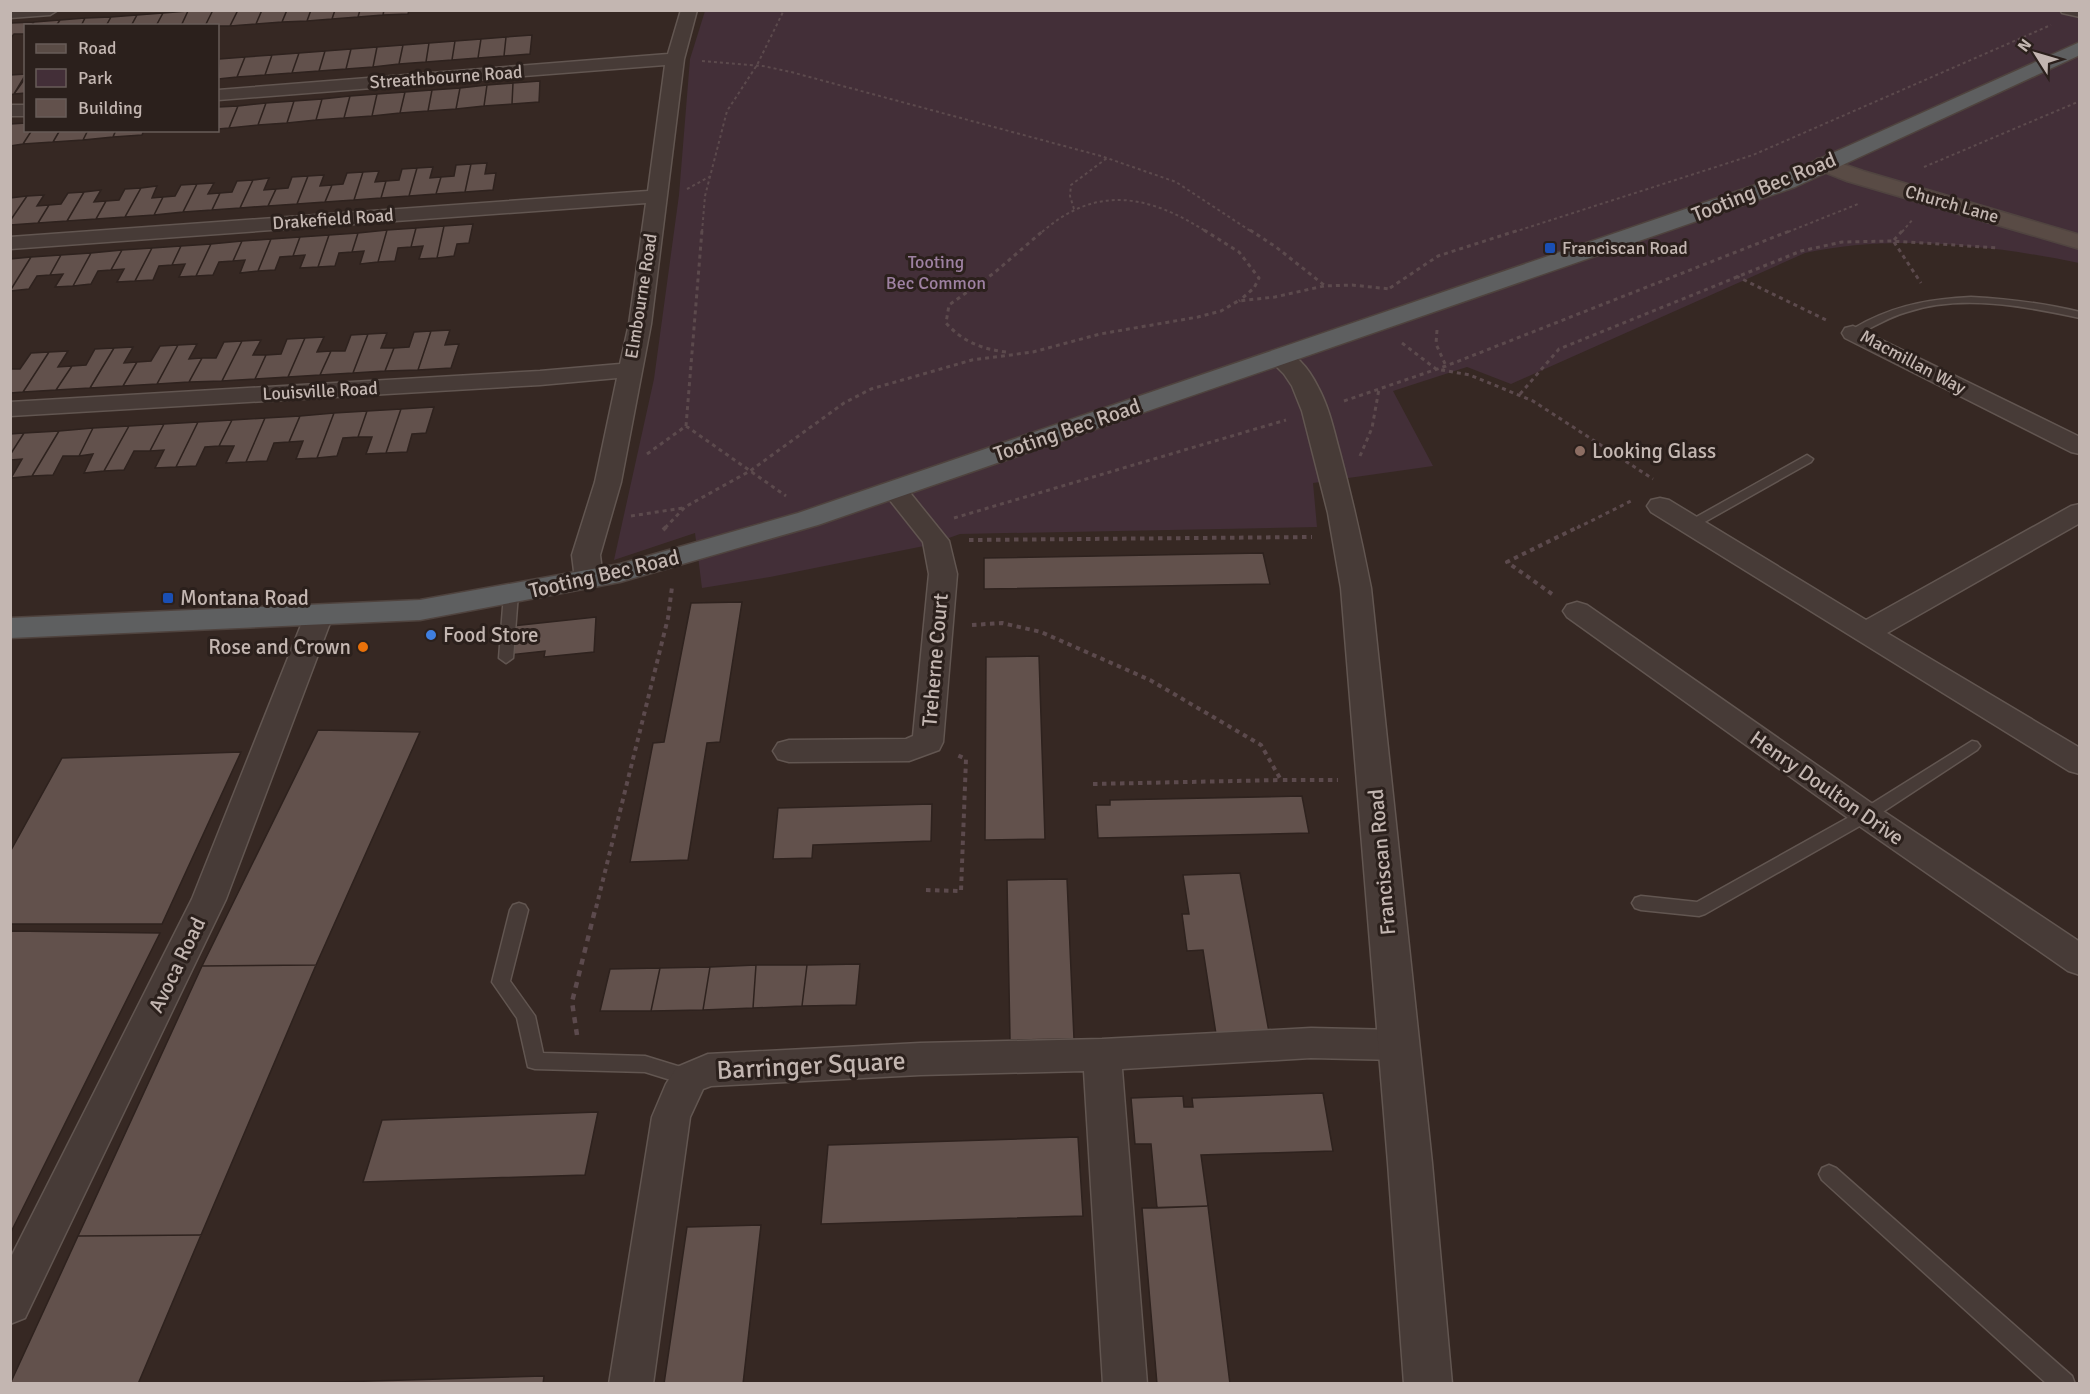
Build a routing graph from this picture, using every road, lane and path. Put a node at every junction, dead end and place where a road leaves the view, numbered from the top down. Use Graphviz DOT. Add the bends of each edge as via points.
graph roads {
  1 [pos="50,10"];
  2 [pos="689,10"];
  3 [pos="784,10"];
  4 [pos="2079,12"];
  5 [pos="10,13"];
  6 [pos="2064,16"];
  7 [pos="2079,48"];
  8 [pos="675,59"];
  9 [pos="757,65"];
  10 [pos="219,95"];
  11 [pos="2079,101"];
  12 [pos="1107,158"];
  13 [pos="1825,164"];
  14 [pos="709,177"];
  15 [pos="1884,184"];
  16 [pos="679,195"];
  17 [pos="656,196"];
  18 [pos="1074,209"];
  19 [pos="1914,217"];
  20 [pos="1893,241"];
  21 [pos="2079,242"];
  22 [pos="10,243"];
  23 [pos="1999,248"];
  24 [pos="1736,276"];
  25 [pos="1324,286"];
  26 [pos="1238,301"];
  27 [pos="1934,302"];
  28 [pos="2079,315"];
  29 [pos="1438,322"];
  30 [pos="1853,333"];
  31 [pos="1395,337"];
  32 [pos="1016,353"];
  33 [pos="1280,357"];
  34 [pos="1446,366"];
  35 [pos="1436,369"];
  36 [pos="630,370"];
  37 [pos="1379,389"];
  38 [pos="1520,394"];
  39 [pos="1341,402"];
  40 [pos="10,409"];
  41 [pos="1287,419"];
  42 [pos="2079,447"];
  43 [pos="1807,459"];
  44 [pos="750,471"];
  45 [pos="1331,471"];
  46 [pos="894,489"];
  47 [pos="787,496"];
  48 [pos="1661,496"];
  49 [pos="1633,501"];
  50 [pos="685,507"];
  51 [pos="2079,512"];
  52 [pos="595,521"];
  53 [pos="1689,525"];
  54 [pos="942,530"];
  55 [pos="662,531"];
  56 [pos="1346,536"];
  57 [pos="589,579"];
  58 [pos="672,585"];
  59 [pos="510,594"];
  60 [pos="1577,611"];
  61 [pos="319,615"];
  62 [pos="938,627"];
  63 [pos="10,628"];
  64 [pos="1866,633"];
  65 [pos="506,658"];
  66 [pos="928,742"];
  67 [pos="1972,746"];
  68 [pos="789,751"];
  69 [pos="2079,763"];
  70 [pos="1281,780"];
  71 [pos="1375,780"];
  72 [pos="1093,784"];
  73 [pos="1866,815"];
  74 [pos="926,890"];
  75 [pos="1641,903"];
  76 [pos="519,910"];
  77 [pos="2079,961"];
  78 [pos="1397,1044"];
  79 [pos="1102,1055"];
  80 [pos="581,1062"];
  81 [pos="690,1078"];
  82 [pos="1829,1174"];
  83 [pos="10,1304"];
  84 [pos="631,1383"];
  85 [pos="1125,1383"];
  86 [pos="1428,1383"];
  87 [pos="2064,1383"];
  1 -- 5 [label="street"];
  2 -- 8 [label="street, Elmbourne Road"];
  3 -- 9 [label="path"];
  4 -- 6 [label="street"];
  6 -- 25 [label="path" via="1753,155 1438,256 1389,289"];
  7 -- 13 [label="highway, Tooting Bec Road"];
  8 -- 9 [label="path"];
  8 -- 10 [label="street, Streathbourne Road"];
  8 -- 17 [label="street, Elmbourne Road"];
  9 -- 12 [label="path"];
  9 -- 14 [label="path" via="728,111"];
  11 -- 15 [label="path"];
  12 -- 18 [label="path" via="1071,185"];
  12 -- 25 [label="path" via="1176,182 1276,247"];
  13 -- 15 [label="main road, Church Lane"];
  13 -- 33 [label="highway, Tooting Bec Road" via="1787,182 1664,226"];
  14 -- 16 [label="path"];
  14 -- 44 [label="path" via="686,426"];
  15 -- 21 [label="main road, Church Lane"];
  15 -- 34 [label="path" via="1862,202 1834,215"];
  17 -- 22 [label="street, Drakefield Road"];
  17 -- 36 [label="street, Elmbourne Road" via="640,324"];
  18 -- 26 [label="path" via="1103,201 1133,200 1178,213 1239,252 1259,278 1258,285"];
  18 -- 32 [label="path" via="1060,215 994,273 949,305 946,323 954,333 981,348"];
  19 -- 20 [label="path"];
  20 -- 23 [label="path"];
  20 -- 24 [label="path" via="1842,242 1801,251"];
  20 -- 27 [label="path"];
  24 -- 30 [label="path"];
  24 -- 38 [label="path" via="1559,349"];
  25 -- 26 [label="path"];
  26 -- 32 [label="path" via="1221,311"];
  27 -- 28 [label="lane, Macmillan Way" via="2006,303"];
  27 -- 30 [label="lane, Macmillan Way" via="1904,309"];
  29 -- 34 [label="path" via="1436,344"];
  30 -- 42 [label="street, Macmillan Way"];
  31 -- 35 [label="path"];
  32 -- 44 [label="path" via="972,360 871,389 844,403"];
  33 -- 45 [label="street, Franciscan Road" via="1305,386"];
  33 -- 46 [label="highway, Tooting Bec Road"];
  34 -- 35 [label="path"];
  35 -- 37 [label="path"];
  35 -- 38 [label="path" via="1470,375"];
  36 -- 40 [label="street, Louisville Road"];
  36 -- 52 [label="street, Elmbourne Road" via="608,482"];
  37 -- 39 [label="path"];
  37 -- 45 [label="path" via="1372,428 1358,460"];
  38 -- 48 [label="path"];
  41 -- 54 [label="path" via="1027,498"];
  43 -- 53 [label="lane"];
  44 -- 47 [label="path"];
  44 -- 50 [label="path"];
  45 -- 56 [label="street, Franciscan Road"];
  46 -- 54 [label="street, Treherne Court"];
  46 -- 57 [label="highway, Tooting Bec Road" via="691,554"];
  48 -- 53 [label="street"];
  49 -- 60 [label="path" via="1507,562"];
  50 -- 52 [label="path"];
  50 -- 55 [label="path"];
  51 -- 64 [label="street"];
  52 -- 57 [label="street, Elmbourne Road" via="586,555"];
  53 -- 64 [label="street"];
  54 -- 56 [label="path"];
  54 -- 62 [label="street, Treherne Court"];
  56 -- 71 [label="street, Franciscan Road" via="1356,588"];
  57 -- 59 [label="highway, Tooting Bec Road"];
  58 -- 80 [label="path" via="668,618 572,1002"];
  59 -- 61 [label="highway, Tooting Bec Road" via="420,610"];
  59 -- 65 [label="lane"];
  60 -- 73 [label="street, Henry Doulton Drive"];
  61 -- 63 [label="highway, Tooting Bec Road"];
  61 -- 83 [label="street, Avoca Road" via="209,899"];
  62 -- 66 [label="street, Treherne Court"];
  62 -- 70 [label="path" via="1002,623 1075,645 1117,668 1150,680 1261,745"];
  64 -- 69 [label="street"];
  66 -- 68 [label="street, Treherne Court" via="909,750"];
  66 -- 74 [label="path" via="966,759 961,891"];
  67 -- 73 [label="lane"];
  70 -- 71 [label="path"];
  70 -- 72 [label="path"];
  71 -- 78 [label="street, Franciscan Road"];
  73 -- 75 [label="lane" via="1699,909"];
  73 -- 77 [label="street, Henry Doulton Drive"];
  76 -- 80 [label="lane" via="501,982 526,1016 535,1061"];
  78 -- 79 [label="street, Barringer Square" via="1311,1043"];
  78 -- 86 [label="street, Franciscan Road"];
  79 -- 81 [label="street, Barringer Square" via="738,1067 708,1070"];
  79 -- 85 [label="street"];
  80 -- 81 [label="lane" via="645,1064"];
  81 -- 84 [label="street, Barringer Square" via="671,1117"];
  82 -- 87 [label="lane"];
}
